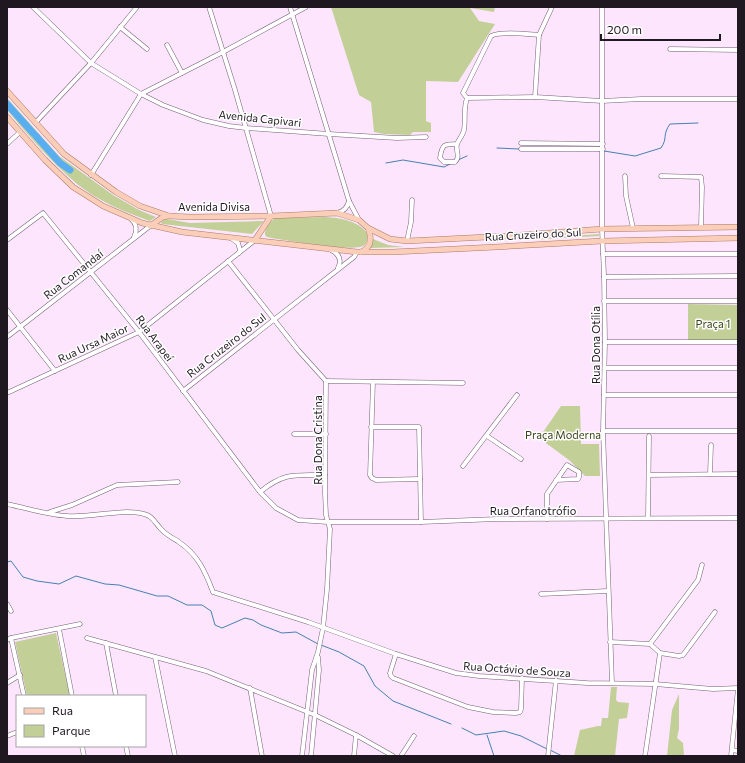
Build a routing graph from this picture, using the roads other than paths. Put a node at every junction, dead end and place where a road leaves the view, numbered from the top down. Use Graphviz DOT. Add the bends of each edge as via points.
graph roads {
  1 [pos="33,7"];
  2 [pos="137,7"];
  3 [pos="209,7"];
  4 [pos="290,7"];
  5 [pos="306,7"];
  6 [pos="552,7"];
  7 [pos="602,7"];
  8 [pos="292,13"];
  9 [pos="120,28"];
  10 [pos="539,35"];
  11 [pos="167,45"];
  12 [pos="147,49"];
  13 [pos="670,49"];
  14 [pos="738,50"];
  15 [pos="223,52"];
  16 [pos="91,63"];
  17 [pos="182,73"];
  18 [pos="7,91"];
  19 [pos="141,94"];
  20 [pos="535,97"];
  21 [pos="467,98"];
  22 [pos="738,98"];
  23 [pos="602,101"];
  24 [pos="7,117"];
  25 [pos="36,122"];
  26 [pos="246,128"];
  27 [pos="20,132"];
  28 [pos="329,134"];
  29 [pos="426,137"];
  30 [pos="521,143"];
  31 [pos="7,144"];
  32 [pos="457,144"];
  33 [pos="602,144"];
  34 [pos="521,149"];
  35 [pos="602,149"];
  36 [pos="91,175"];
  37 [pos="625,176"];
  38 [pos="661,176"];
  39 [pos="412,200"];
  40 [pos="349,201"];
  41 [pos="337,213"];
  42 [pos="169,216"];
  43 [pos="271,216"];
  44 [pos="131,219"];
  45 [pos="359,220"];
  46 [pos="150,226"];
  47 [pos="738,226"];
  48 [pos="701,227"];
  49 [pos="368,228"];
  50 [pos="633,228"];
  51 [pos="602,229"];
  52 [pos="231,238"];
  53 [pos="738,238"];
  54 [pos="132,239"];
  55 [pos="7,240"];
  56 [pos="255,240"];
  57 [pos="602,240"];
  58 [pos="407,241"];
  59 [pos="331,250"];
  60 [pos="357,252"];
  61 [pos="238,254"];
  62 [pos="603,254"];
  63 [pos="738,254"];
  64 [pos="228,262"];
  65 [pos="337,270"];
  66 [pos="90,272"];
  67 [pos="738,276"];
  68 [pos="604,277"];
  69 [pos="738,301"];
  70 [pos="604,302"];
  71 [pos="7,310"];
  72 [pos="274,320"];
  73 [pos="20,327"];
  74 [pos="139,332"];
  75 [pos="7,337"];
  76 [pos="605,342"];
  77 [pos="738,342"];
  78 [pos="605,368"];
  79 [pos="738,368"];
  80 [pos="55,371"];
  81 [pos="326,381"];
  82 [pos="373,382"];
  83 [pos="463,383"];
  84 [pos="183,391"];
  85 [pos="7,392"];
  86 [pos="517,395"];
  87 [pos="604,395"];
  88 [pos="738,395"];
  89 [pos="371,427"];
  90 [pos="603,431"];
  91 [pos="738,431"];
  92 [pos="294,434"];
  93 [pos="326,434"];
  94 [pos="487,436"];
  95 [pos="649,436"];
  96 [pos="710,445"];
  97 [pos="521,459"];
  98 [pos="463,466"];
  99 [pos="710,474"];
  100 [pos="738,474"];
  101 [pos="325,475"];
  102 [pos="648,475"];
  103 [pos="420,479"];
  104 [pos="556,480"];
  105 [pos="178,482"];
  106 [pos="260,492"];
  107 [pos="7,504"];
  108 [pos="47,513"];
  109 [pos="648,518"];
  110 [pos="738,518"];
  111 [pos="547,519"];
  112 [pos="606,519"];
  113 [pos="328,522"];
  114 [pos="421,522"];
  115 [pos="702,565"];
  116 [pos="608,590"];
  117 [pos="541,594"];
  118 [pos="7,604"];
  119 [pos="10,611"];
  120 [pos="715,612"];
  121 [pos="80,624"];
  122 [pos="323,628"];
  123 [pos="59,629"];
  124 [pos="87,638"];
  125 [pos="9,639"];
  126 [pos="610,642"];
  127 [pos="106,643"];
  128 [pos="650,644"];
  129 [pos="318,652"];
  130 [pos="660,653"];
  131 [pos="396,654"];
  132 [pos="155,657"];
  133 [pos="20,674"];
  134 [pos="522,678"];
  135 [pos="556,680"];
  136 [pos="7,683"];
  137 [pos="612,683"];
  138 [pos="654,684"];
  139 [pos="250,688"];
  140 [pos="738,689"];
  141 [pos="24,695"];
  142 [pos="72,695"];
  143 [pos="116,695"];
  144 [pos="307,712"];
  145 [pos="315,715"];
  146 [pos="356,735"];
  147 [pos="414,736"];
  148 [pos="736,736"];
  149 [pos="732,750"];
  150 [pos="738,751"];
  151 [pos="175,756"];
  152 [pos="262,756"];
  153 [pos="302,756"];
  154 [pos="311,756"];
  155 [pos="354,756"];
  156 [pos="393,756"];
  157 [pos="401,756"];
  158 [pos="548,756"];
  159 [pos="645,756"];
  160 [pos="731,756"];
  1 -- 16 [label="street, Avenida Capivari"];
  2 -- 9 [label="street"];
  3 -- 15 [label="street"];
  4 -- 8 [label="street"];
  5 -- 8 [label="street"];
  6 -- 10 [label="street"];
  7 -- 23 [label="street, Rua Dona Otília"];
  8 -- 15 [label="street"];
  8 -- 28 [label="street"];
  9 -- 12 [label="street"];
  9 -- 16 [label="street"];
  10 -- 20 [label="street"];
  10 -- 21 [label="street" via="491,36 464,93"];
  11 -- 17 [label="street"];
  13 -- 14 [label="street"];
  15 -- 17 [label="street"];
  15 -- 26 [label="street"];
  16 -- 19 [label="street, Avenida Capivari"];
  16 -- 25 [label="street"];
  17 -- 19 [label="street"];
  18 -- 25 [label="main road, Avenida Divisa"];
  19 -- 26 [label="street, Avenida Capivari" via="203,120"];
  19 -- 36 [label="street"];
  20 -- 21 [label="street"];
  20 -- 23 [label="street"];
  21 -- 32 [label="street" via="464,112 465,128"];
  22 -- 23 [label="street"];
  23 -- 33 [label="street, Rua Dona Otília"];
  24 -- 27 [label="main road"];
  25 -- 36 [label="main road, Avenida Divisa" via="64,154"];
  26 -- 28 [label="street, Avenida Capivari"];
  26 -- 43 [label="street"];
  27 -- 31 [label="street"];
  27 -- 44 [label="main road" via="72,188"];
  28 -- 29 [label="street, Avenida Capivari"];
  28 -- 40 [label="street"];
  30 -- 33 [label="street"];
  32 -- 32 [label="street" via="457,160 444,162 441,153 443,146"];
  33 -- 35 [label="street, Rua Dona Otília"];
  34 -- 35 [label="street"];
  35 -- 51 [label="street, Rua Dona Otília"];
  36 -- 42 [label="main road, Avenida Divisa" via="140,206"];
  37 -- 50 [label="street" via="626,196"];
  38 -- 48 [label="street" via="701,177"];
  39 -- 58 [label="street"];
  40 -- 41 [label="street" via="344,211"];
  40 -- 45 [label="street"];
  41 -- 43 [label="main road, Avenida Divisa"];
  41 -- 45 [label="main road, Avenida Divisa"];
  42 -- 43 [label="main road, Avenida Divisa"];
  42 -- 46 [label="main road"];
  43 -- 56 [label="main road"];
  44 -- 46 [label="main road"];
  44 -- 54 [label="street" via="136,227"];
  45 -- 49 [label="main road, Avenida Divisa"];
  46 -- 52 [label="main road"];
  46 -- 54 [label="street, Rua Comandaí"];
  47 -- 48 [label="main road, Rua Cruzeiro do Sul"];
  48 -- 50 [label="main road, Rua Cruzeiro do Sul"];
  49 -- 58 [label="main road, Rua Cruzeiro do Sul" via="390,239"];
  49 -- 60 [label="main road" via="371,242 365,250"];
  50 -- 51 [label="main road, Rua Cruzeiro do Sul"];
  51 -- 57 [label="street, Rua Dona Otília"];
  51 -- 58 [label="main road, Rua Cruzeiro do Sul"];
  52 -- 56 [label="main road"];
  52 -- 61 [label="street" via="240,247"];
  53 -- 57 [label="main road, Rua Cruzeiro do Sul"];
  54 -- 66 [label="street, Rua Comandaí"];
  55 -- 66 [label="street, Rua Arapeí" via="43,212"];
  56 -- 59 [label="main road"];
  56 -- 61 [label="street, Rua Ursa Maior"];
  57 -- 60 [label="main road, Rua Cruzeiro do Sul" via="401,252"];
  57 -- 62 [label="street, Rua Dona Otília"];
  59 -- 60 [label="main road"];
  59 -- 65 [label="street" via="340,259"];
  60 -- 65 [label="street, Rua Cruzeiro do Sul"];
  61 -- 64 [label="street, Rua Ursa Maior"];
  62 -- 63 [label="street"];
  62 -- 68 [label="street, Rua Dona Otília"];
  64 -- 72 [label="street, Rua Dona Cristina"];
  64 -- 74 [label="street, Rua Ursa Maior"];
  65 -- 72 [label="street, Rua Cruzeiro do Sul"];
  66 -- 73 [label="street, Rua Comandaí"];
  66 -- 74 [label="street, Rua Arapeí"];
  67 -- 68 [label="street"];
  68 -- 70 [label="street, Rua Dona Otília"];
  69 -- 70 [label="street"];
  70 -- 76 [label="street, Rua Dona Otília"];
  71 -- 73 [label="street"];
  72 -- 81 [label="street, Rua Dona Cristina"];
  72 -- 84 [label="street, Rua Cruzeiro do Sul"];
  73 -- 75 [label="street, Rua Comandaí"];
  73 -- 80 [label="street"];
  74 -- 80 [label="street, Rua Ursa Maior"];
  74 -- 84 [label="street, Rua Arapeí"];
  76 -- 77 [label="street"];
  76 -- 78 [label="street, Rua Dona Otília"];
  78 -- 79 [label="street"];
  78 -- 87 [label="street, Rua Dona Otília"];
  80 -- 85 [label="street, Rua Ursa Maior"];
  81 -- 82 [label="street"];
  81 -- 93 [label="street, Rua Dona Cristina"];
  82 -- 83 [label="street"];
  82 -- 89 [label="street"];
  84 -- 106 [label="street, Rua Arapeí"];
  86 -- 94 [label="street"];
  87 -- 88 [label="street"];
  87 -- 90 [label="street, Rua Dona Otília"];
  89 -- 103 [label="street" via="419,427"];
  89 -- 103 [label="street" via="372,478"];
  90 -- 91 [label="street"];
  90 -- 112 [label="street, Rua Dona Otília"];
  92 -- 93 [label="street"];
  93 -- 101 [label="street, Rua Dona Cristina"];
  94 -- 97 [label="street"];
  94 -- 98 [label="street"];
  95 -- 102 [label="street"];
  96 -- 99 [label="street"];
  99 -- 100 [label="street"];
  99 -- 102 [label="street"];
  101 -- 106 [label="street" via="289,476 270,483"];
  101 -- 113 [label="street, Rua Dona Cristina"];
  102 -- 109 [label="street"];
  103 -- 114 [label="street"];
  104 -- 104 [label="street" via="567,465 579,472 578,479"];
  104 -- 111 [label="street" via="547,494"];
  105 -- 108 [label="street" via="117,485"];
  106 -- 113 [label="street, Rua Arapeí" via="276,508 298,520"];
  107 -- 108 [label="street"];
  108 -- 122 [label="street, Rua Octávio de Souza" via="67,516 118,512 142,513 152,517 162,530 193,554 204,569 213,592"];
  109 -- 110 [label="street, Rua Orfanotrófio"];
  109 -- 112 [label="street, Rua Orfanotrófio"];
  111 -- 112 [label="street, Rua Orfanotrófio"];
  111 -- 114 [label="street, Rua Orfanotrófio"];
  112 -- 116 [label="street, Rua Dona Otília"];
  113 -- 114 [label="street, Rua Orfanotrófio"];
  113 -- 122 [label="street, Rua Dona Cristina" via="330,529"];
  115 -- 128 [label="street" via="698,580"];
  116 -- 117 [label="street"];
  116 -- 126 [label="street, Rua Dona Otília"];
  118 -- 119 [label="street"];
  120 -- 130 [label="street" via="682,655"];
  121 -- 123 [label="street"];
  122 -- 129 [label="street, Rua Dona Cristina"];
  122 -- 131 [label="street, Rua Octávio de Souza"];
  123 -- 125 [label="street"];
  123 -- 142 [label="street"];
  124 -- 127 [label="street"];
  125 -- 133 [label="street"];
  126 -- 128 [label="street"];
  126 -- 137 [label="street, Rua Dona Otília"];
  127 -- 132 [label="street"];
  127 -- 143 [label="street"];
  128 -- 130 [label="street"];
  129 -- 144 [label="street" via="312,670"];
  129 -- 145 [label="street"];
  130 -- 138 [label="street"];
  131 -- 134 [label="street, Rua Octávio de Souza" via="456,673"];
  131 -- 134 [label="street" via="390,673 393,678 466,706 493,712 520,712"];
  132 -- 139 [label="street" via="206,670"];
  132 -- 151 [label="street"];
  133 -- 136 [label="street"];
  133 -- 141 [label="street"];
  134 -- 135 [label="street, Rua Octávio de Souza"];
  135 -- 137 [label="street, Rua Octávio de Souza"];
  135 -- 158 [label="street"];
  137 -- 138 [label="street, Rua Octávio de Souza"];
  138 -- 140 [label="street, Rua Octávio de Souza" via="713,690"];
  138 -- 159 [label="street"];
  139 -- 144 [label="street"];
  139 -- 152 [label="street"];
  140 -- 148 [label="street"];
  144 -- 145 [label="street"];
  144 -- 153 [label="street"];
  145 -- 146 [label="street"];
  145 -- 154 [label="street"];
  146 -- 155 [label="street"];
  146 -- 156 [label="street"];
  147 -- 157 [label="street"];
  148 -- 149 [label="street"];
  149 -- 150 [label="street"];
  149 -- 160 [label="street"];
}
